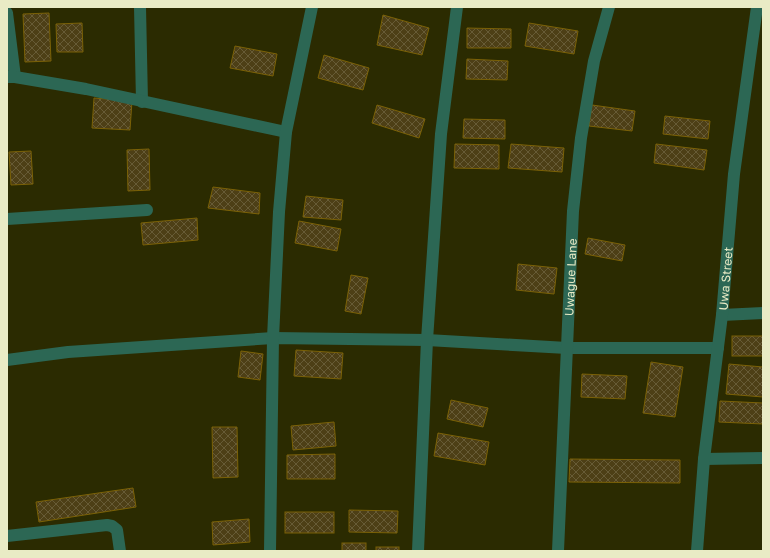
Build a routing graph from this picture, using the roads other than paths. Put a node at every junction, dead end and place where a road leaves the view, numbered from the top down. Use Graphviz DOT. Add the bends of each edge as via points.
graph roads {
  1 [pos="140,7"];
  2 [pos="312,7"];
  3 [pos="457,7"];
  4 [pos="609,7"];
  5 [pos="757,7"];
  6 [pos="7,14"];
  7 [pos="11,77"];
  8 [pos="142,102"];
  9 [pos="286,132"];
  10 [pos="147,210"];
  11 [pos="7,219"];
  12 [pos="763,313"];
  13 [pos="722,315"];
  14 [pos="273,338"];
  15 [pos="427,340"];
  16 [pos="567,348"];
  17 [pos="718,348"];
  18 [pos="7,360"];
  19 [pos="763,458"];
  20 [pos="704,459"];
  21 [pos="7,536"];
  22 [pos="120,551"];
  23 [pos="270,551"];
  24 [pos="418,551"];
  25 [pos="558,551"];
  26 [pos="697,551"];
  1 -- 8 [label="street"];
  2 -- 9 [label="street"];
  3 -- 15 [label="street" via="442,134"];
  4 -- 16 [label="street, Uwague Lane" via="594,60 581,138 573,211"];
  5 -- 13 [label="street, Uwa Street" via="734,174"];
  6 -- 7 [label="street"];
  7 -- 8 [label="street" via="86,89"];
  8 -- 9 [label="street"];
  9 -- 14 [label="street"];
  10 -- 11 [label="street"];
  12 -- 13 [label="street"];
  13 -- 17 [label="street, Uwa Street"];
  14 -- 15 [label="street"];
  14 -- 18 [label="street" via="68,352"];
  14 -- 23 [label="street"];
  15 -- 16 [label="street"];
  15 -- 24 [label="street"];
  16 -- 17 [label="street"];
  16 -- 25 [label="street, Uwague Lane"];
  17 -- 20 [label="street, Uwa Street"];
  19 -- 20 [label="street"];
  20 -- 26 [label="street, Uwa Street"];
  21 -- 22 [label="street" via="107,525 117,530"];
}
